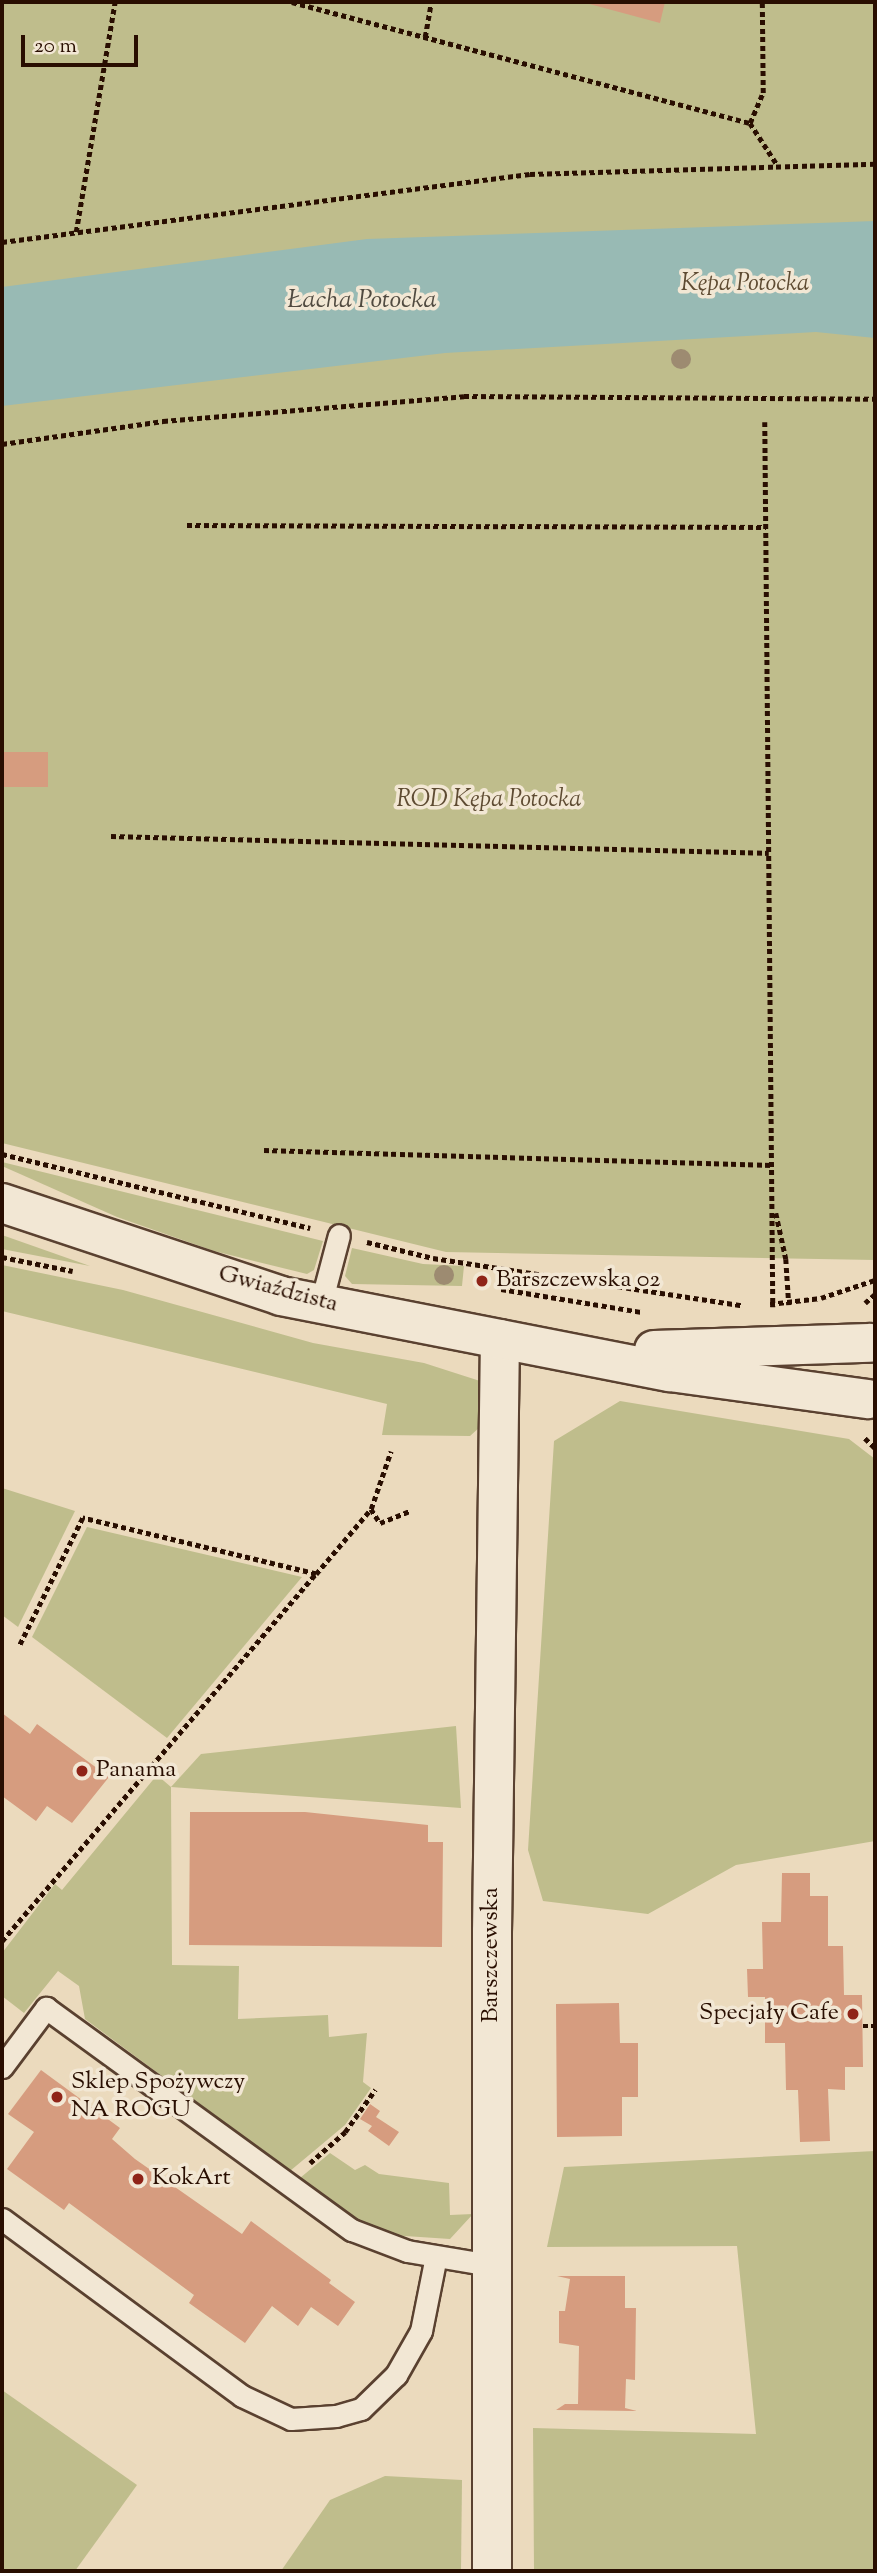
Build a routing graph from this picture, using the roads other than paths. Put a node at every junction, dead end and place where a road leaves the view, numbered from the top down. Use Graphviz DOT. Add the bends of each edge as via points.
graph roads {
  1 [pos="2,1203"];
  2 [pos="339,1235"];
  3 [pos="321,1303"];
  4 [pos="872,1338"];
  5 [pos="500,1339"];
  6 [pos="561,1350"];
  7 [pos="872,1405"];
  8 [pos="2,2067"];
  9 [pos="2,2219"];
  10 [pos="436,2256"];
  11 [pos="491,2265"];
  12 [pos="492,2571"];
  1 -- 3 [label="street, Gwiaździsta" via="281,1296"];
  2 -- 3 [label="lane"];
  3 -- 5 [label="street, Gwiaździsta"];
  4 -- 6 [label="street, Gwiaździsta" via="772,1347"];
  4 -- 7 [label="street" via="863,1371"];
  5 -- 6 [label="street, Gwiaździsta"];
  5 -- 11 [label="street, Barszczewska"];
  6 -- 7 [label="street, Gwiaździsta"];
  8 -- 10 [label="lane" via="46,2008 361,2235"];
  9 -- 10 [label="lane" via="242,2396 291,2419 361,2409 396,2375 421,2331"];
  10 -- 11 [label="lane"];
  11 -- 12 [label="street, Barszczewska"];
}
